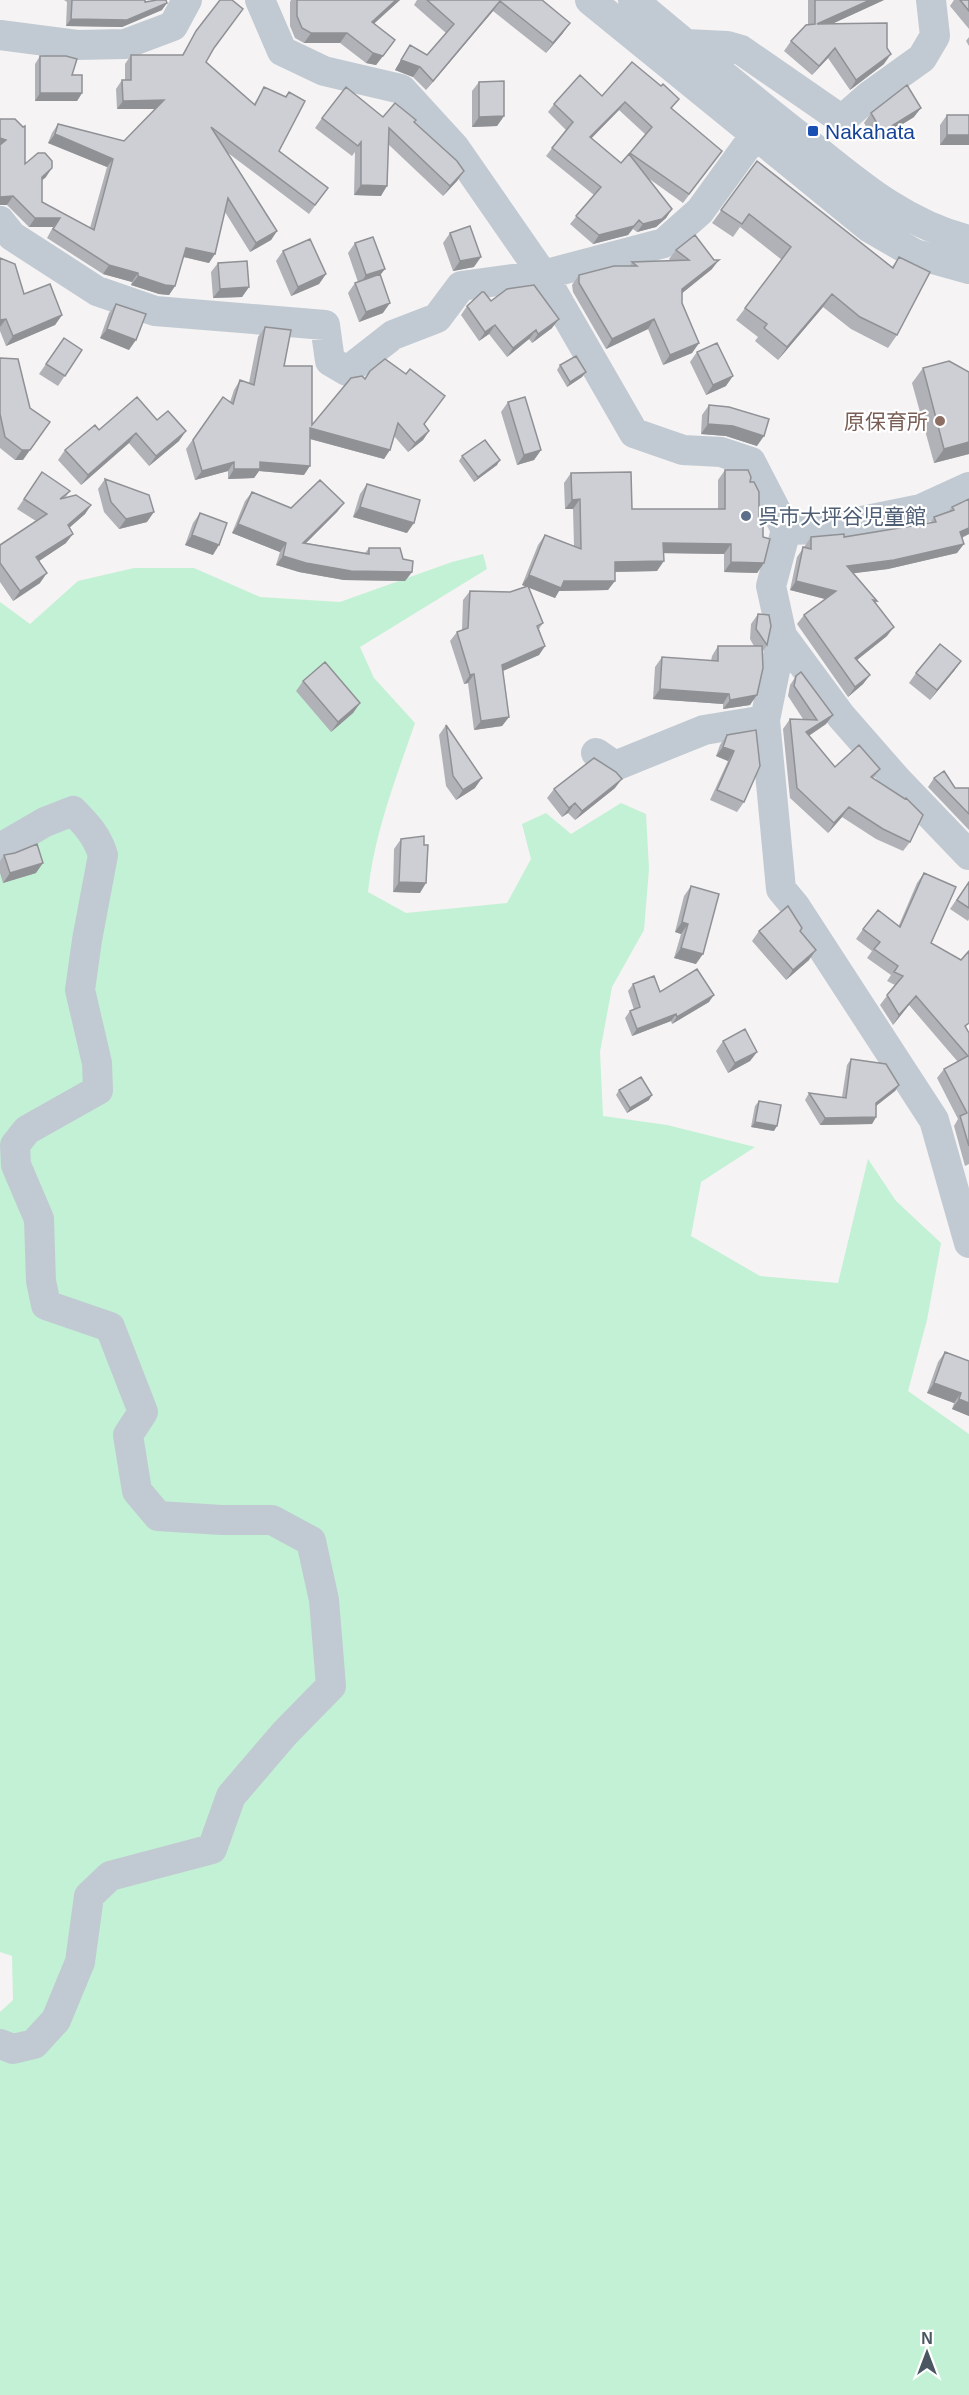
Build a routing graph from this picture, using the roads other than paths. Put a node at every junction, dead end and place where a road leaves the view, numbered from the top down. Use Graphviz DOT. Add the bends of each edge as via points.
graph roads {
  1 [pos="187,0"];
  2 [pos="260,0"];
  3 [pos="590,0"];
  4 [pos="633,0"];
  5 [pos="931,0"];
  6 [pos="0,35"];
  7 [pos="686,44"];
  8 [pos="755,135"];
  9 [pos="0,221"];
  10 [pos="969,240"];
  11 [pos="969,269"];
  12 [pos="543,275"];
  13 [pos="969,487"];
  14 [pos="786,530"];
  15 [pos="782,636"];
  16 [pos="765,720"];
  17 [pos="596,753"];
  18 [pos="0,848"];
  19 [pos="969,855"];
  20 [pos="969,1243"];
  21 [pos="0,2044"];
  1 -- 6 [label="street" via="173,26 125,44 77,45"];
  2 -- 12 [label="street" via="282,51 324,71 401,89 455,148"];
  3 -- 8 [label="street"];
  4 -- 7 [label="street"];
  5 -- 7 [label="street" via="935,36 922,58 845,117 836,116 741,50"];
  7 -- 10 [label="street" via="887,206"];
  8 -- 11 [label="street" via="870,228 915,254"];
  8 -- 12 [label="street" via="700,211 664,243"];
  9 -- 12 [label="street" via="12,236 97,291 154,311 325,325 330,361 347,371 393,335 437,318 461,286"];
  12 -- 14 [label="street" via="634,434 683,450 721,452 751,462"];
  13 -- 14 [label="street" via="921,509 822,528"];
  14 -- 15 [label="street" via="771,586"];
  15 -- 16 [label="street"];
  15 -- 19 [label="street" via="841,716"];
  16 -- 17 [label="street" via="704,730 615,766"];
  16 -- 20 [label="street" via="781,889 934,1120"];
  18 -- 21 [label="street" via="73,811 90,827 103,855 80,990 97,1063 98,1090 27,1130 15,1145 16,1165 39,1219 41,1281 46,1305 110,1328 143,1412 128,1435 137,1491 158,1516 272,1520 311,1541 324,1600 331,1686 231,1796 212,1849 110,1876 89,1896 80,1962 56,2020 34,2044 13,2049"];
}
